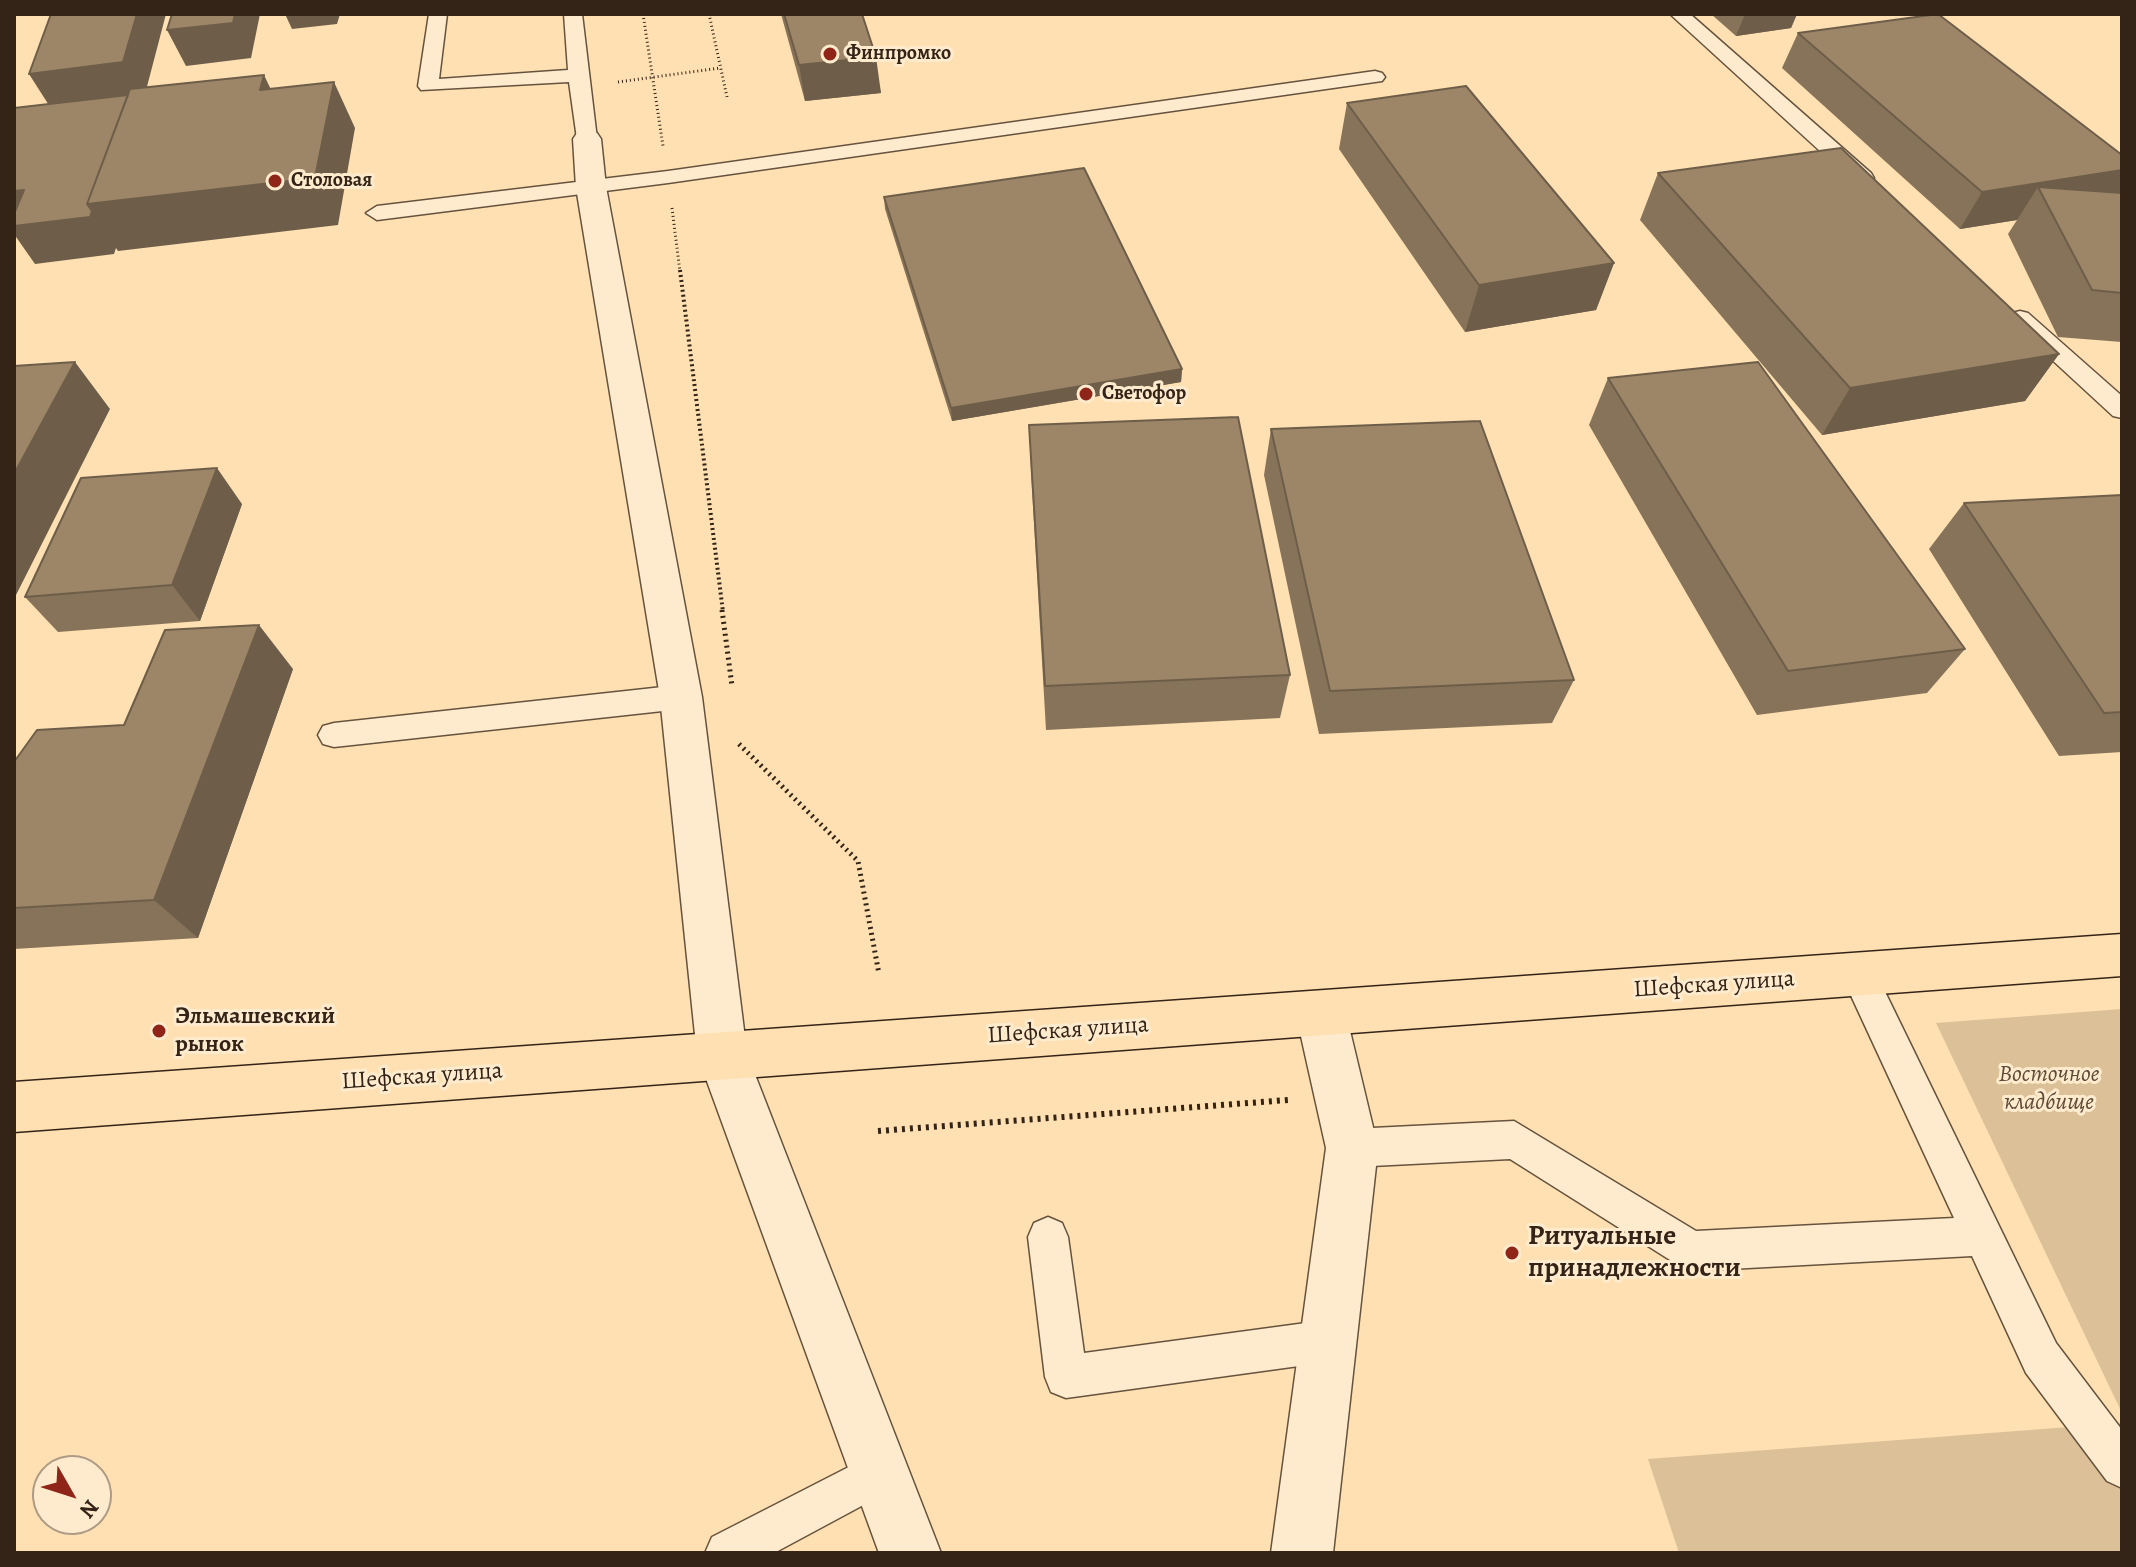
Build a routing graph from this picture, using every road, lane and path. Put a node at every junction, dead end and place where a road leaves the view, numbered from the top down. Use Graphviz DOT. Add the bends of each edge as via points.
graph roads {
  1 [pos="438,14"];
  2 [pos="573,14"];
  3 [pos="643,14"];
  4 [pos="709,14"];
  5 [pos="1679,14"];
  6 [pos="720,68"];
  7 [pos="652,77"];
  8 [pos="1375,77"];
  9 [pos="578,81"];
  10 [pos="727,97"];
  11 [pos="587,139"];
  12 [pos="668,177"];
  13 [pos="591,187"];
  14 [pos="1877,191"];
  15 [pos="377,213"];
  16 [pos="2005,305"];
  17 [pos="2122,410"];
  18 [pos="681,697"];
  19 [pos="733,699"];
  20 [pos="737,731"];
  21 [pos="334,735"];
  22 [pos="2122,955"];
  23 [pos="879,974"];
  24 [pos="1859,974"];
  25 [pos="1321,1014"];
  26 [pos="722,1054"];
  27 [pos="1340,1096"];
  28 [pos="14,1107"];
  29 [pos="878,1131"];
  30 [pos="1352,1148"];
  31 [pos="1983,1236"];
  32 [pos="1048,1237"];
  33 [pos="1328,1341"];
  34 [pos="2122,1466"];
  35 [pos="880,1473"];
  36 [pos="728,1553"];
  37 [pos="910,1553"];
  38 [pos="1302,1553"];
  1 -- 9 [label="lane" via="428,86"];
  2 -- 9 [label="lane"];
  3 -- 7 [label="path"];
  4 -- 6 [label="path"];
  5 -- 14 [label="lane"];
  6 -- 7 [label="path"];
  6 -- 10 [label="path"];
  7 -- 9 [label="path"];
  7 -- 12 [label="path"];
  8 -- 12 [label="lane"];
  9 -- 11 [label="lane"];
  11 -- 13 [label="street"];
  12 -- 13 [label="lane"];
  12 -- 19 [label="path"];
  13 -- 15 [label="lane"];
  13 -- 18 [label="street"];
  16 -- 17 [label="lane"];
  18 -- 21 [label="lane"];
  18 -- 26 [label="street"];
  20 -- 23 [label="path" via="739,746 858,861"];
  22 -- 24 [label="main road, Шефская улица"];
  24 -- 25 [label="main road, Шефская улица"];
  24 -- 31 [label="lane"];
  25 -- 26 [label="main road, Шефская улица"];
  25 -- 27 [label="street"];
  26 -- 28 [label="main road, Шефская улица"];
  26 -- 35 [label="street"];
  27 -- 29 [label="path"];
  27 -- 30 [label="street"];
  30 -- 31 [label="lane" via="1514,1140 1692,1251"];
  30 -- 33 [label="street"];
  31 -- 34 [label="lane" via="2041,1358"];
  32 -- 33 [label="lane" via="1066,1377"];
  33 -- 38 [label="street"];
  35 -- 36 [label="lane"];
  35 -- 37 [label="street"];
}
